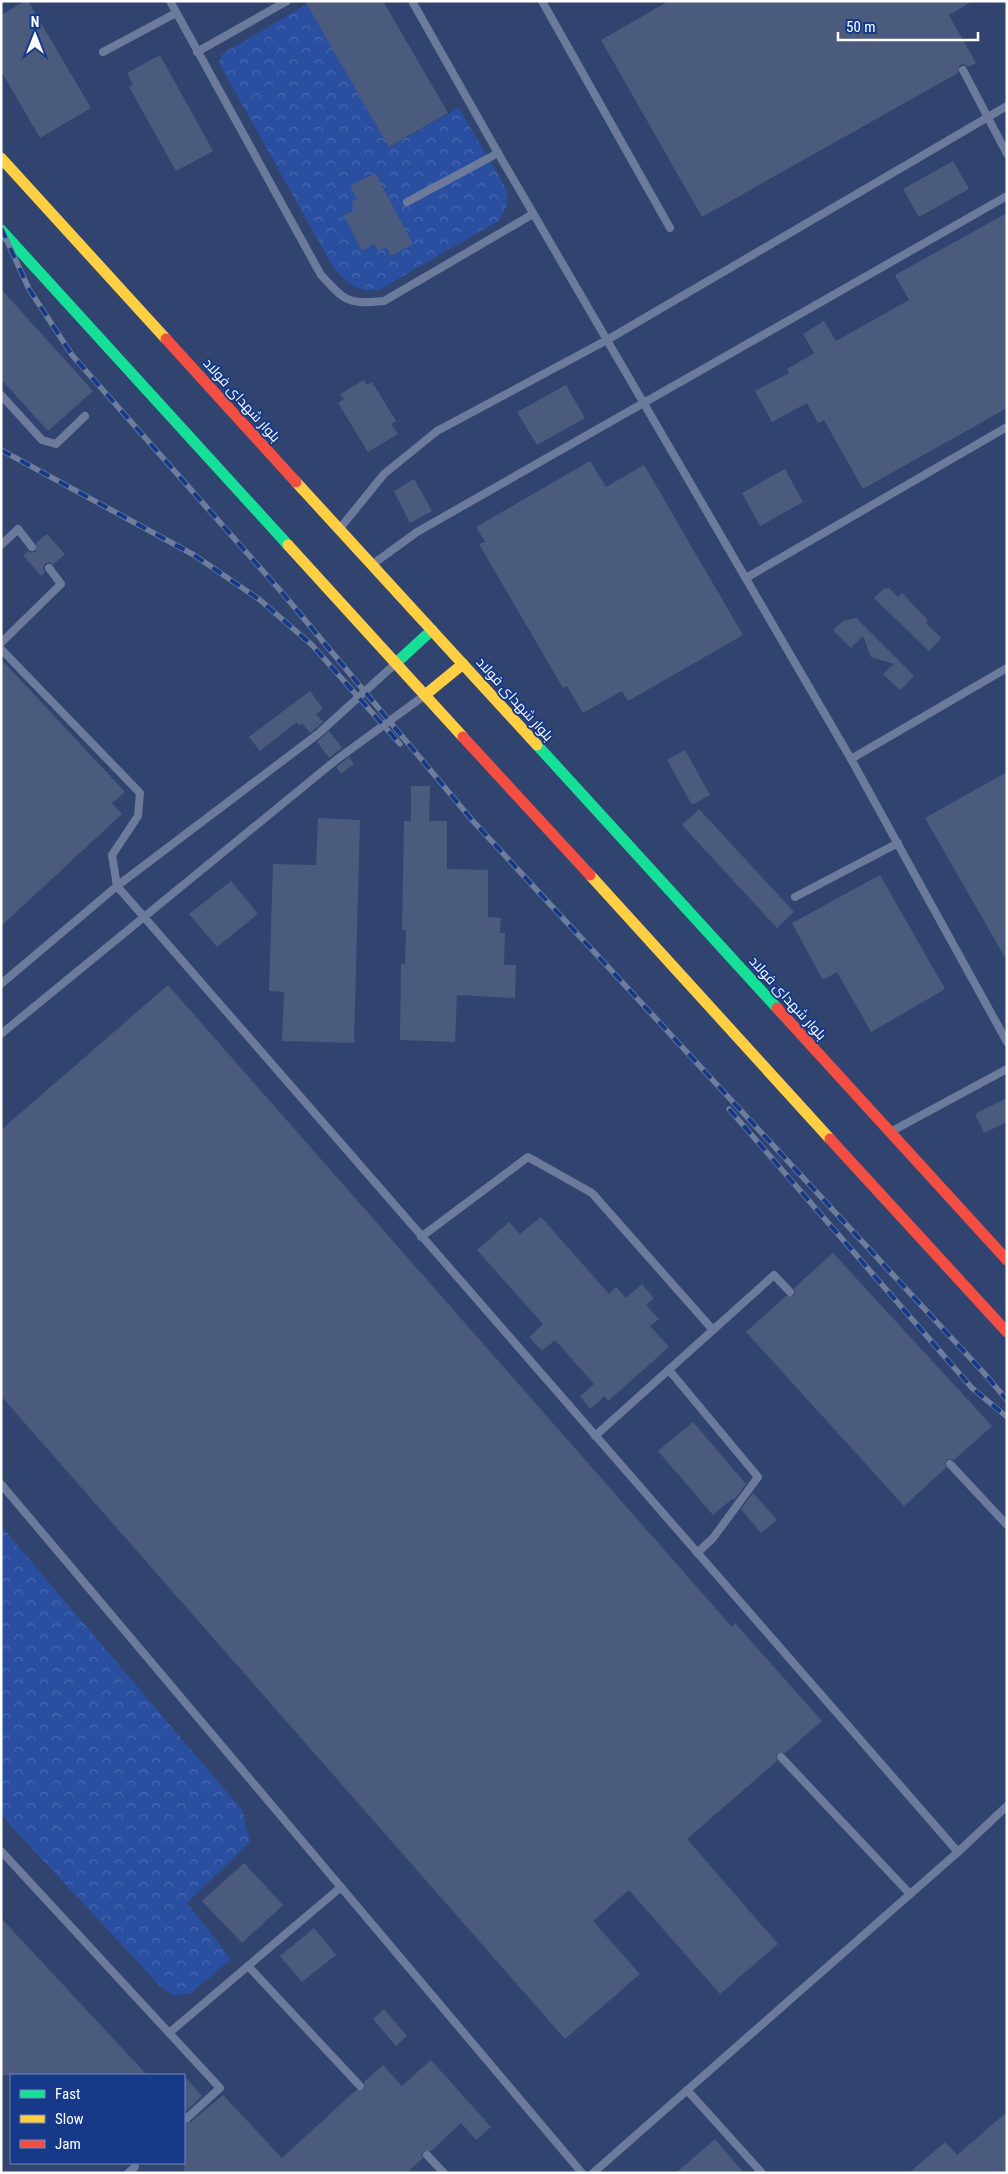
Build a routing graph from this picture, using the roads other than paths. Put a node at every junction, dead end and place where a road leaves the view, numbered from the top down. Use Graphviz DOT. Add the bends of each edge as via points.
graph roads {
  1 [pos="170,1"];
  2 [pos="542,1"];
  3 [pos="288,2"];
  4 [pos="413,2"];
  5 [pos="176,13"];
  6 [pos="103,52"];
  7 [pos="198,52"];
  8 [pos="962,70"];
  9 [pos="1007,106"];
  10 [pos="987,117"];
  11 [pos="498,153"];
  12 [pos="1007,154"];
  13 [pos="1,158"];
  14 [pos="1007,196"];
  15 [pos="407,202"];
  16 [pos="533,214"];
  17 [pos="670,228"];
  18 [pos="1,230"];
  19 [pos="607,340"];
  20 [pos="1,395"];
  21 [pos="644,403"];
  22 [pos="85,416"];
  23 [pos="1007,427"];
  24 [pos="340,529"];
  25 [pos="1,545"];
  26 [pos="32,547"];
  27 [pos="372,564"];
  28 [pos="49,568"];
  29 [pos="746,578"];
  30 [pos="432,630"];
  31 [pos="1,643"];
  32 [pos="1,650"];
  33 [pos="396,663"];
  34 [pos="463,664"];
  35 [pos="1007,668"];
  36 [pos="425,695"];
  37 [pos="851,759"];
  38 [pos="898,843"];
  39 [pos="117,886"];
  40 [pos="795,897"];
  41 [pos="144,918"];
  42 [pos="1,984"];
  43 [pos="1,1034"];
  44 [pos="1007,1042"];
  45 [pos="1007,1069"];
  46 [pos="890,1132"];
  47 [pos="421,1237"];
  48 [pos="1007,1260"];
  49 [pos="790,1292"];
  50 [pos="713,1330"];
  51 [pos="1007,1332"];
  52 [pos="668,1370"];
  53 [pos="595,1436"];
  54 [pos="950,1464"];
  55 [pos="1,1484"];
  56 [pos="1007,1525"];
  57 [pos="697,1553"];
  58 [pos="781,1757"];
  59 [pos="1007,1806"];
  60 [pos="1,1851"];
  61 [pos="958,1852"];
  62 [pos="341,1887"];
  63 [pos="910,1894"];
  64 [pos="248,1966"];
  65 [pos="169,2033"];
  66 [pos="360,2086"];
  67 [pos="687,2090"];
  68 [pos="187,2118"];
  69 [pos="427,2155"];
  70 [pos="134,2167"];
  71 [pos="128,2173"];
  72 [pos="444,2173"];
  73 [pos="582,2173"];
  74 [pos="593,2173"];
  75 [pos="762,2173"];
  1 -- 5 [label="lane"];
  2 -- 17 [label="lane"];
  3 -- 7 [label="lane"];
  4 -- 11 [label="lane"];
  5 -- 6 [label="lane"];
  5 -- 7 [label="lane"];
  7 -- 16 [label="lane" via="321,275 340,296 359,304 384,301"];
  8 -- 10 [label="lane"];
  9 -- 10 [label="lane"];
  10 -- 12 [label="lane"];
  10 -- 19 [label="lane"];
  11 -- 15 [label="lane"];
  11 -- 16 [label="lane"];
  13 -- 24 [label="street, بلوار شهدای فولاد"];
  14 -- 21 [label="lane"];
  16 -- 19 [label="lane"];
  18 -- 33 [label="street"];
  19 -- 21 [label="lane"];
  19 -- 24 [label="lane" via="437,431 384,474"];
  20 -- 22 [label="lane" via="42,440 56,444"];
  21 -- 27 [label="lane" via="416,532"];
  21 -- 29 [label="lane"];
  23 -- 29 [label="lane"];
  24 -- 27 [label="street, بلوار شهدای فولاد"];
  25 -- 26 [label="lane" via="18,529"];
  27 -- 30 [label="street, بلوار شهدای فولاد"];
  28 -- 31 [label="lane" via="61,584"];
  29 -- 37 [label="lane"];
  30 -- 33 [label="street"];
  30 -- 34 [label="street, بلوار شهدای فولاد"];
  32 -- 39 [label="lane" via="140,793 138,816 112,855"];
  33 -- 36 [label="street"];
  33 -- 39 [label="lane" via="318,734"];
  34 -- 36 [label="street"];
  34 -- 46 [label="street, بلوار شهدای فولاد"];
  35 -- 37 [label="lane"];
  36 -- 41 [label="lane" via="336,760"];
  36 -- 51 [label="street"];
  37 -- 38 [label="lane"];
  38 -- 40 [label="lane"];
  38 -- 44 [label="lane"];
  39 -- 41 [label="lane"];
  39 -- 42 [label="lane"];
  41 -- 43 [label="lane"];
  41 -- 47 [label="lane"];
  45 -- 46 [label="lane"];
  46 -- 48 [label="street, بلوار شهدای فولاد"];
  47 -- 50 [label="lane" via="528,1158 592,1193"];
  47 -- 53 [label="lane"];
  49 -- 50 [label="lane" via="774,1275"];
  50 -- 52 [label="lane"];
  52 -- 53 [label="lane"];
  52 -- 57 [label="lane" via="758,1477 713,1538"];
  53 -- 57 [label="lane"];
  54 -- 56 [label="lane"];
  55 -- 62 [label="lane"];
  57 -- 61 [label="lane"];
  58 -- 63 [label="lane"];
  59 -- 61 [label="lane"];
  60 -- 65 [label="lane"];
  61 -- 63 [label="lane"];
  62 -- 64 [label="lane"];
  62 -- 73 [label="lane"];
  63 -- 67 [label="lane"];
  64 -- 65 [label="lane"];
  64 -- 66 [label="lane"];
  65 -- 68 [label="lane" via="220,2088"];
  67 -- 74 [label="lane"];
  67 -- 75 [label="lane"];
  69 -- 72 [label="lane"];
  70 -- 71 [label="lane"];
}
